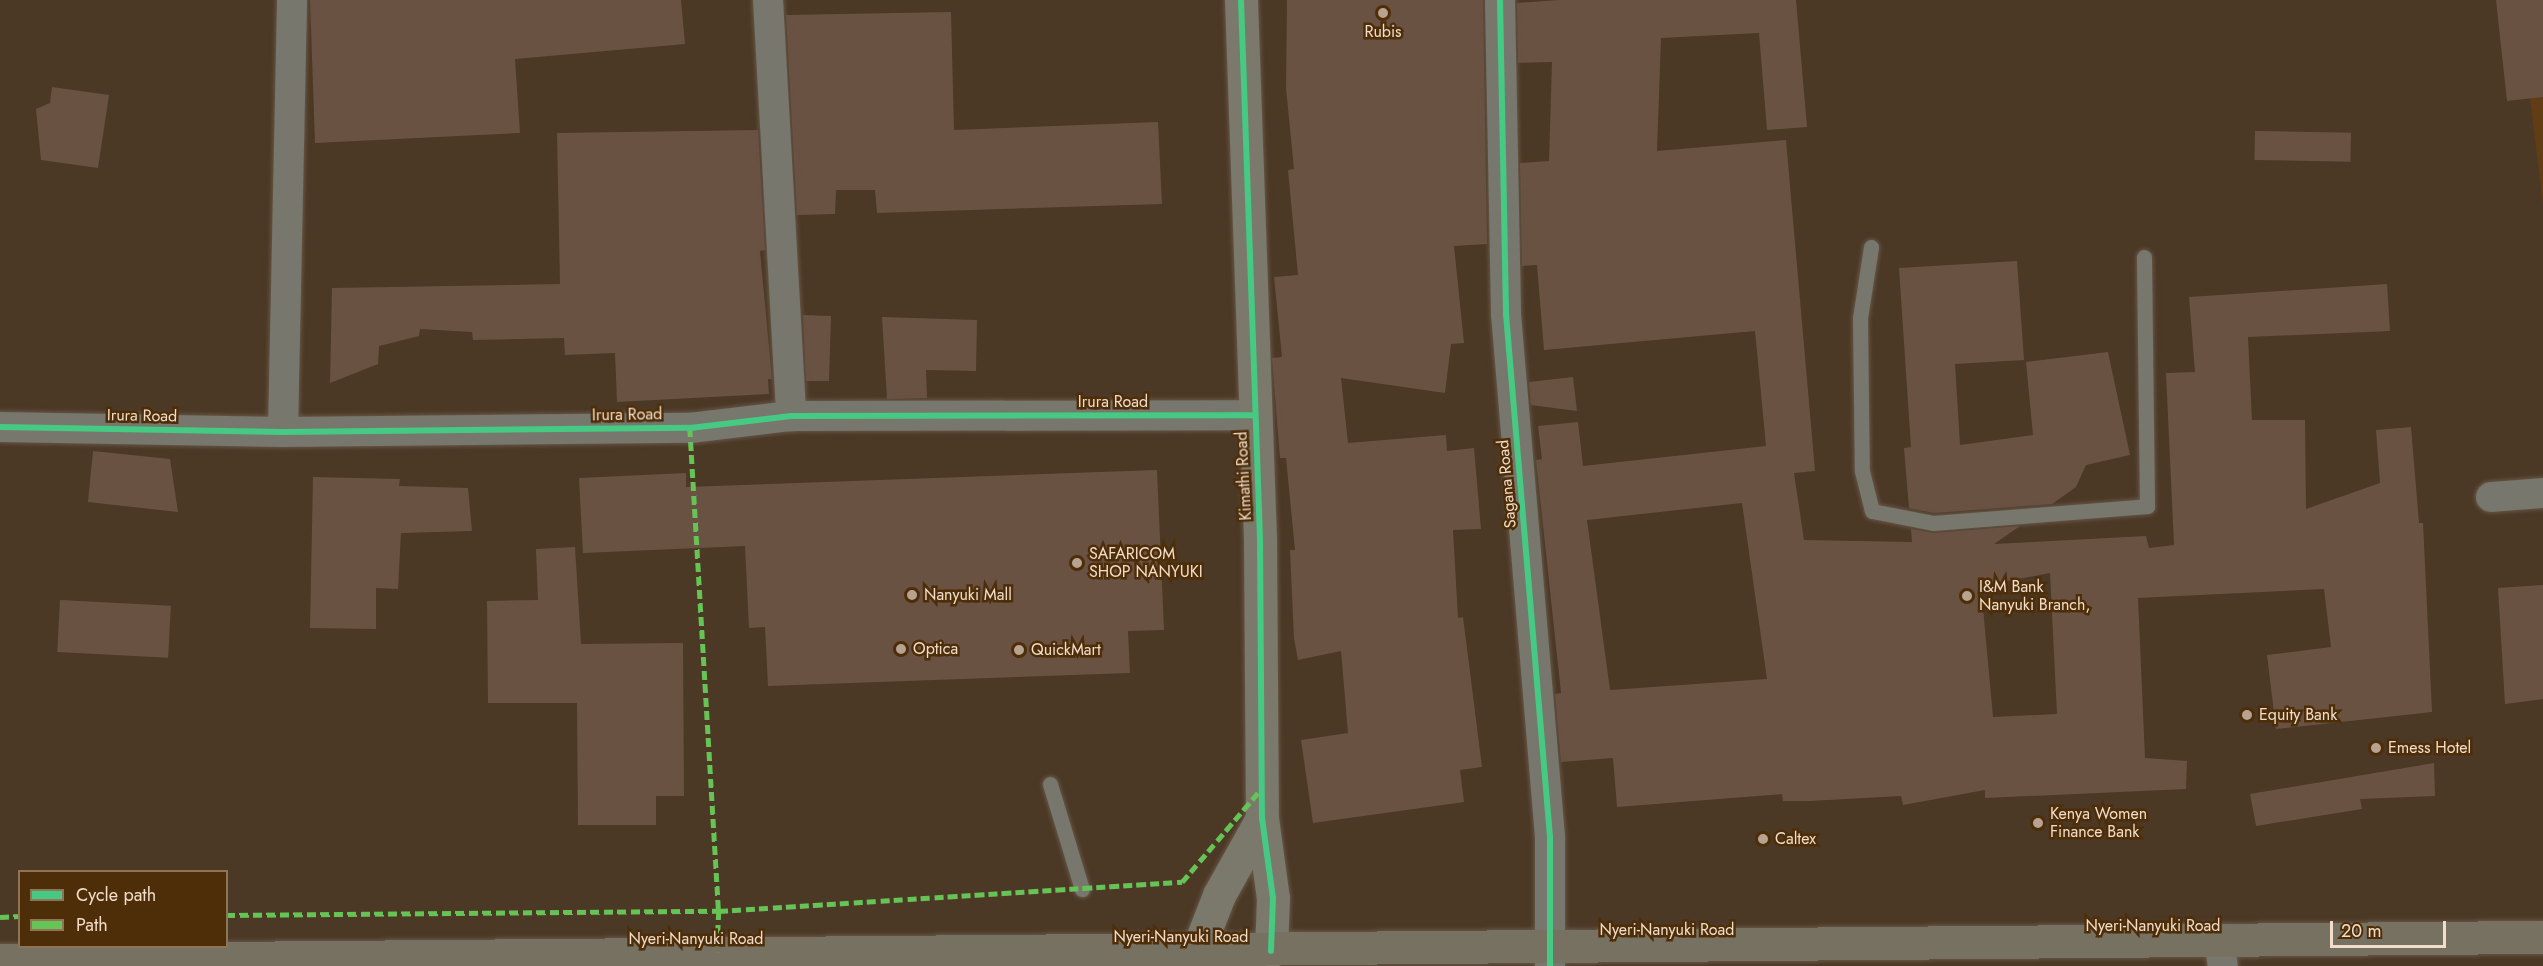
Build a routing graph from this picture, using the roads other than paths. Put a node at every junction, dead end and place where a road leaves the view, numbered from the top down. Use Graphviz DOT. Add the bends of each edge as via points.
graph roads {
  1 [pos="292,0"];
  2 [pos="768,0"];
  3 [pos="1241,0"];
  4 [pos="1500,0"];
  5 [pos="1871,248"];
  6 [pos="2144,257"];
  7 [pos="1255,415"];
  8 [pos="790,416"];
  9 [pos="0,427"];
  10 [pos="283,432"];
  11 [pos="2543,493"];
  12 [pos="2491,496"];
  13 [pos="1050,784"];
  14 [pos="1262,818"];
  15 [pos="1082,889"];
  16 [pos="2543,937"];
  17 [pos="1198,949"];
  18 [pos="1271,951"];
  19 [pos="2221,952"];
  20 [pos="1551,955"];
  21 [pos="0,960"];
  22 [pos="941,960"];
  23 [pos="442,961"];
  24 [pos="152,962"];
  1 -- 10 [label="street"];
  2 -- 8 [label="street"];
  3 -- 7 [label="street, Kimathi Road"];
  4 -- 20 [label="street, Sagana Road" via="1506,314 1550,837"];
  5 -- 6 [label="lane" via="1860,318 1862,471 1872,511 1934,523 2147,506"];
  7 -- 8 [label="street, Irura Road"];
  7 -- 14 [label="street, Kimathi Road"];
  8 -- 10 [label="street, Irura Road" via="690,428"];
  9 -- 10 [label="street, Irura Road"];
  11 -- 12 [label="street"];
  13 -- 15 [label="lane"];
  14 -- 17 [label="street" via="1219,895"];
  14 -- 18 [label="street, Kimathi Road" via="1273,898"];
  16 -- 19 [label="highway, Nyeri-Nanyuki Road"];
  17 -- 18 [label="highway, Nyeri-Nanyuki Road"];
  17 -- 22 [label="highway, Nyeri-Nanyuki Road"];
  18 -- 20 [label="highway, Nyeri-Nanyuki Road"];
  19 -- 20 [label="highway, Nyeri-Nanyuki Road"];
  21 -- 24 [label="highway, Nyeri-Nanyuki Road"];
  22 -- 23 [label="highway, Nyeri-Nanyuki Road"];
  23 -- 24 [label="highway, Nyeri-Nanyuki Road"];
}
